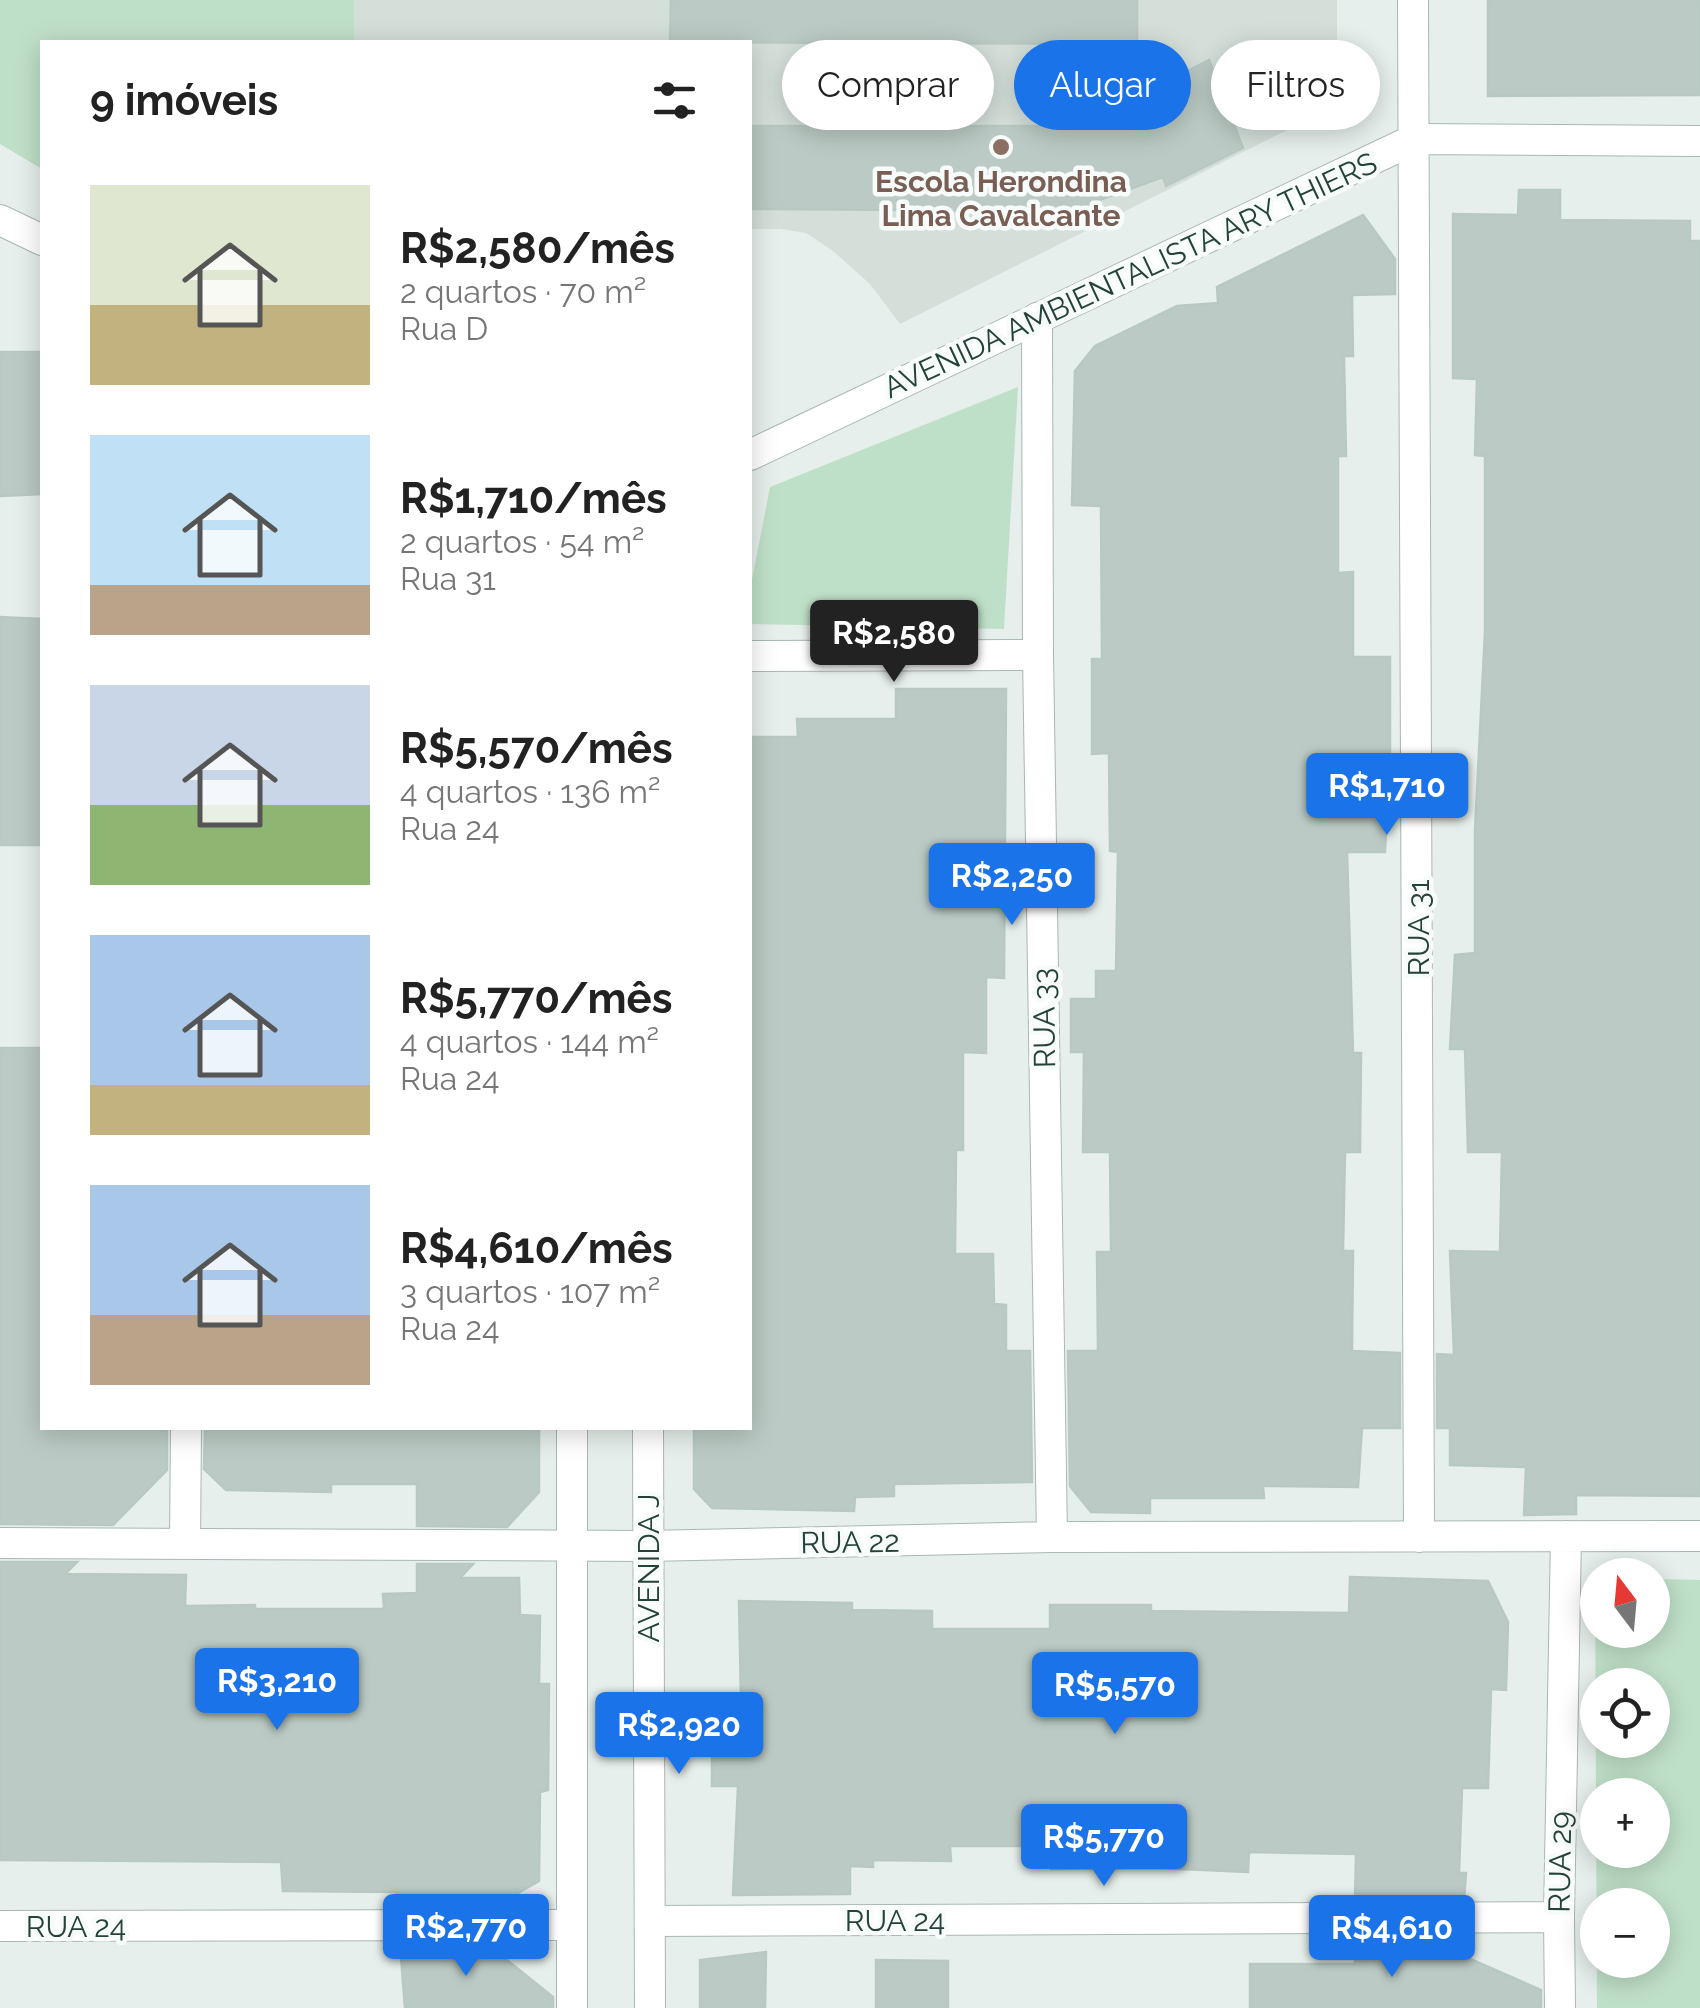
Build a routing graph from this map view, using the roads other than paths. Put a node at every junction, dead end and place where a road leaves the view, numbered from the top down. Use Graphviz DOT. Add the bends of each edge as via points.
graph roads {
  1 [pos="1413,0"];
  2 [pos="1416,139"];
  3 [pos="1700,140"];
  4 [pos="0,220"];
  5 [pos="40,239"];
  6 [pos="1037,318"];
  7 [pos="752,454"];
  8 [pos="1038,655"];
  9 [pos="752,656"];
  10 [pos="186,1430"];
  11 [pos="572,1430"];
  12 [pos="648,1430"];
  13 [pos="1566,1536"];
  14 [pos="1700,1536"];
  15 [pos="1052,1537"];
  16 [pos="1419,1537"];
  17 [pos="0,1543"];
  18 [pos="186,1544"];
  19 [pos="570,1546"];
  20 [pos="647,1546"];
  21 [pos="1559,1917"];
  22 [pos="650,1921"];
  23 [pos="0,1926"];
  24 [pos="572,1926"];
  25 [pos="572,2008"];
  26 [pos="650,2008"];
  27 [pos="1560,2008"];
  1 -- 2 [label="street, RUA 31"];
  2 -- 3 [label="street, AVENIDA AMBIENTALISTA ARY THIERS"];
  2 -- 6 [label="street, AVENIDA AMBIENTALISTA ARY THIERS"];
  2 -- 16 [label="street, RUA 31"];
  4 -- 5 [label="street"];
  6 -- 7 [label="street, AVENIDA AMBIENTALISTA ARY THIERS"];
  6 -- 8 [label="street, RUA 33"];
  8 -- 9 [label="street"];
  8 -- 15 [label="street, RUA 33"];
  10 -- 18 [label="street"];
  11 -- 19 [label="street"];
  12 -- 20 [label="street, AVENIDA J"];
  13 -- 14 [label="street, RUA 22"];
  13 -- 16 [label="street, RUA 22"];
  13 -- 21 [label="street, RUA 29"];
  15 -- 16 [label="street, RUA 22"];
  15 -- 20 [label="street, RUA 22"];
  17 -- 18 [label="street, RUA 22"];
  18 -- 19 [label="street, RUA 22"];
  19 -- 20 [label="street, RUA 22"];
  19 -- 24 [label="street"];
  20 -- 22 [label="street, AVENIDA J"];
  21 -- 22 [label="street, RUA 24"];
  21 -- 27 [label="street, RUA 29"];
  22 -- 26 [label="street, AVENIDA J"];
  23 -- 24 [label="street, RUA 24"];
  24 -- 25 [label="street"];
}
